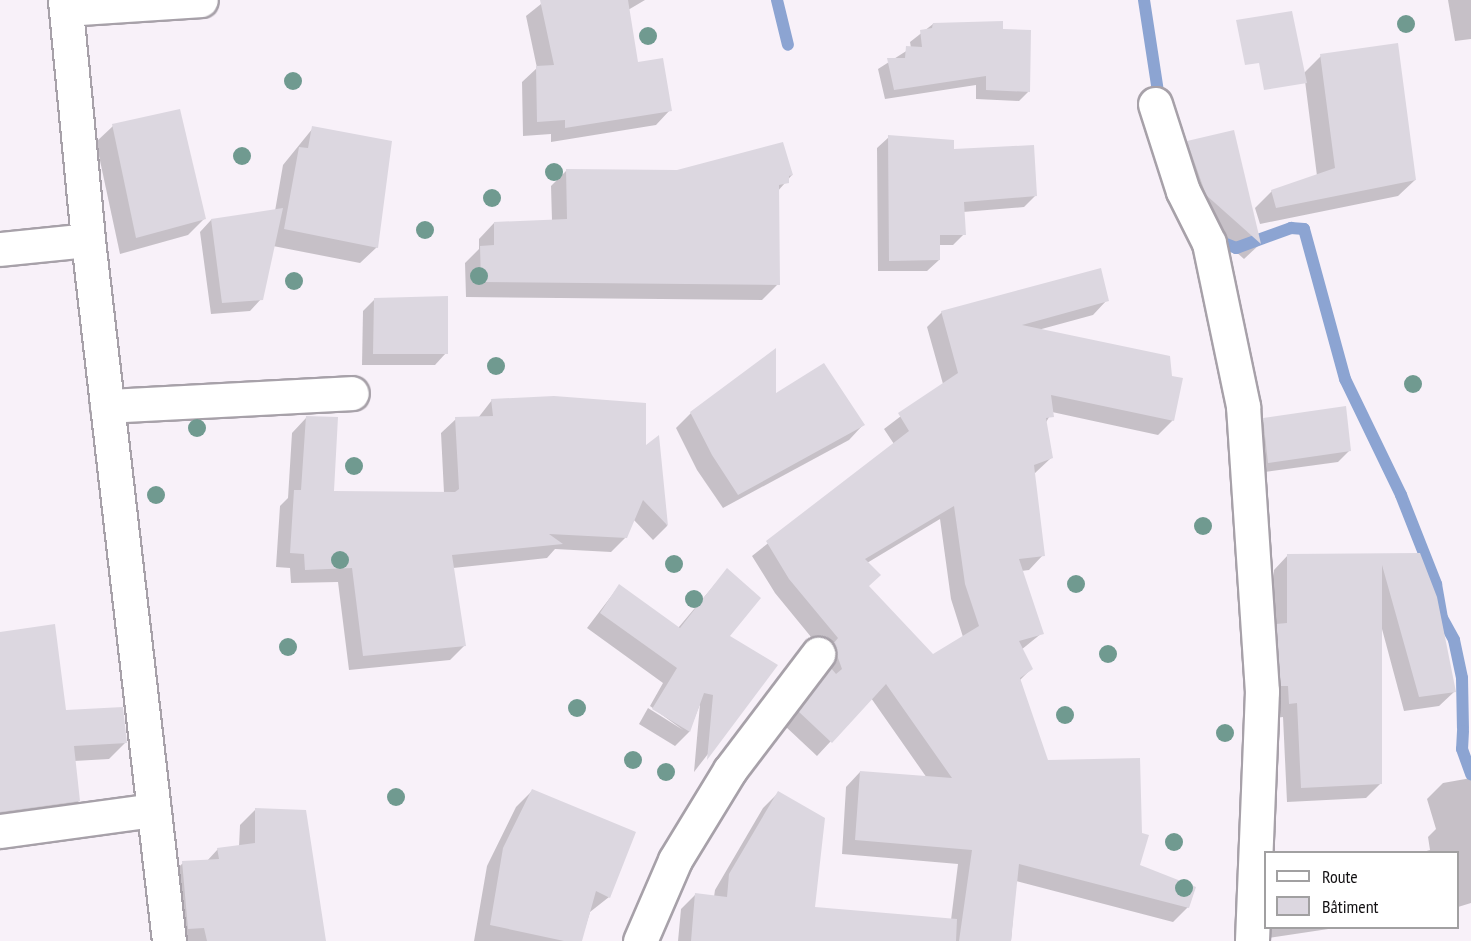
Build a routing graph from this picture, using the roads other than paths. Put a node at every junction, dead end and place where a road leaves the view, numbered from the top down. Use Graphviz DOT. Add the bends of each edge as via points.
graph roads {
  1 [pos="201,0"];
  2 [pos="65,4"];
  3 [pos="1155,104"];
  4 [pos="88,240"];
  5 [pos="0,249"];
  6 [pos="352,393"];
  7 [pos="107,406"];
  8 [pos="818,654"];
  9 [pos="154,810"];
  10 [pos="0,831"];
  11 [pos="169,941"];
  12 [pos="640,941"];
  13 [pos="1252,941"];
  1 -- 2 [label="street"];
  2 -- 4 [label="street"];
  3 -- 13 [label="street" via="1183,191 1209,243 1243,406 1262,691"];
  4 -- 5 [label="street"];
  4 -- 7 [label="street"];
  6 -- 7 [label="street"];
  7 -- 9 [label="street"];
  8 -- 12 [label="street" via="724,780 675,860"];
  9 -- 10 [label="street"];
  9 -- 11 [label="street"];
}
